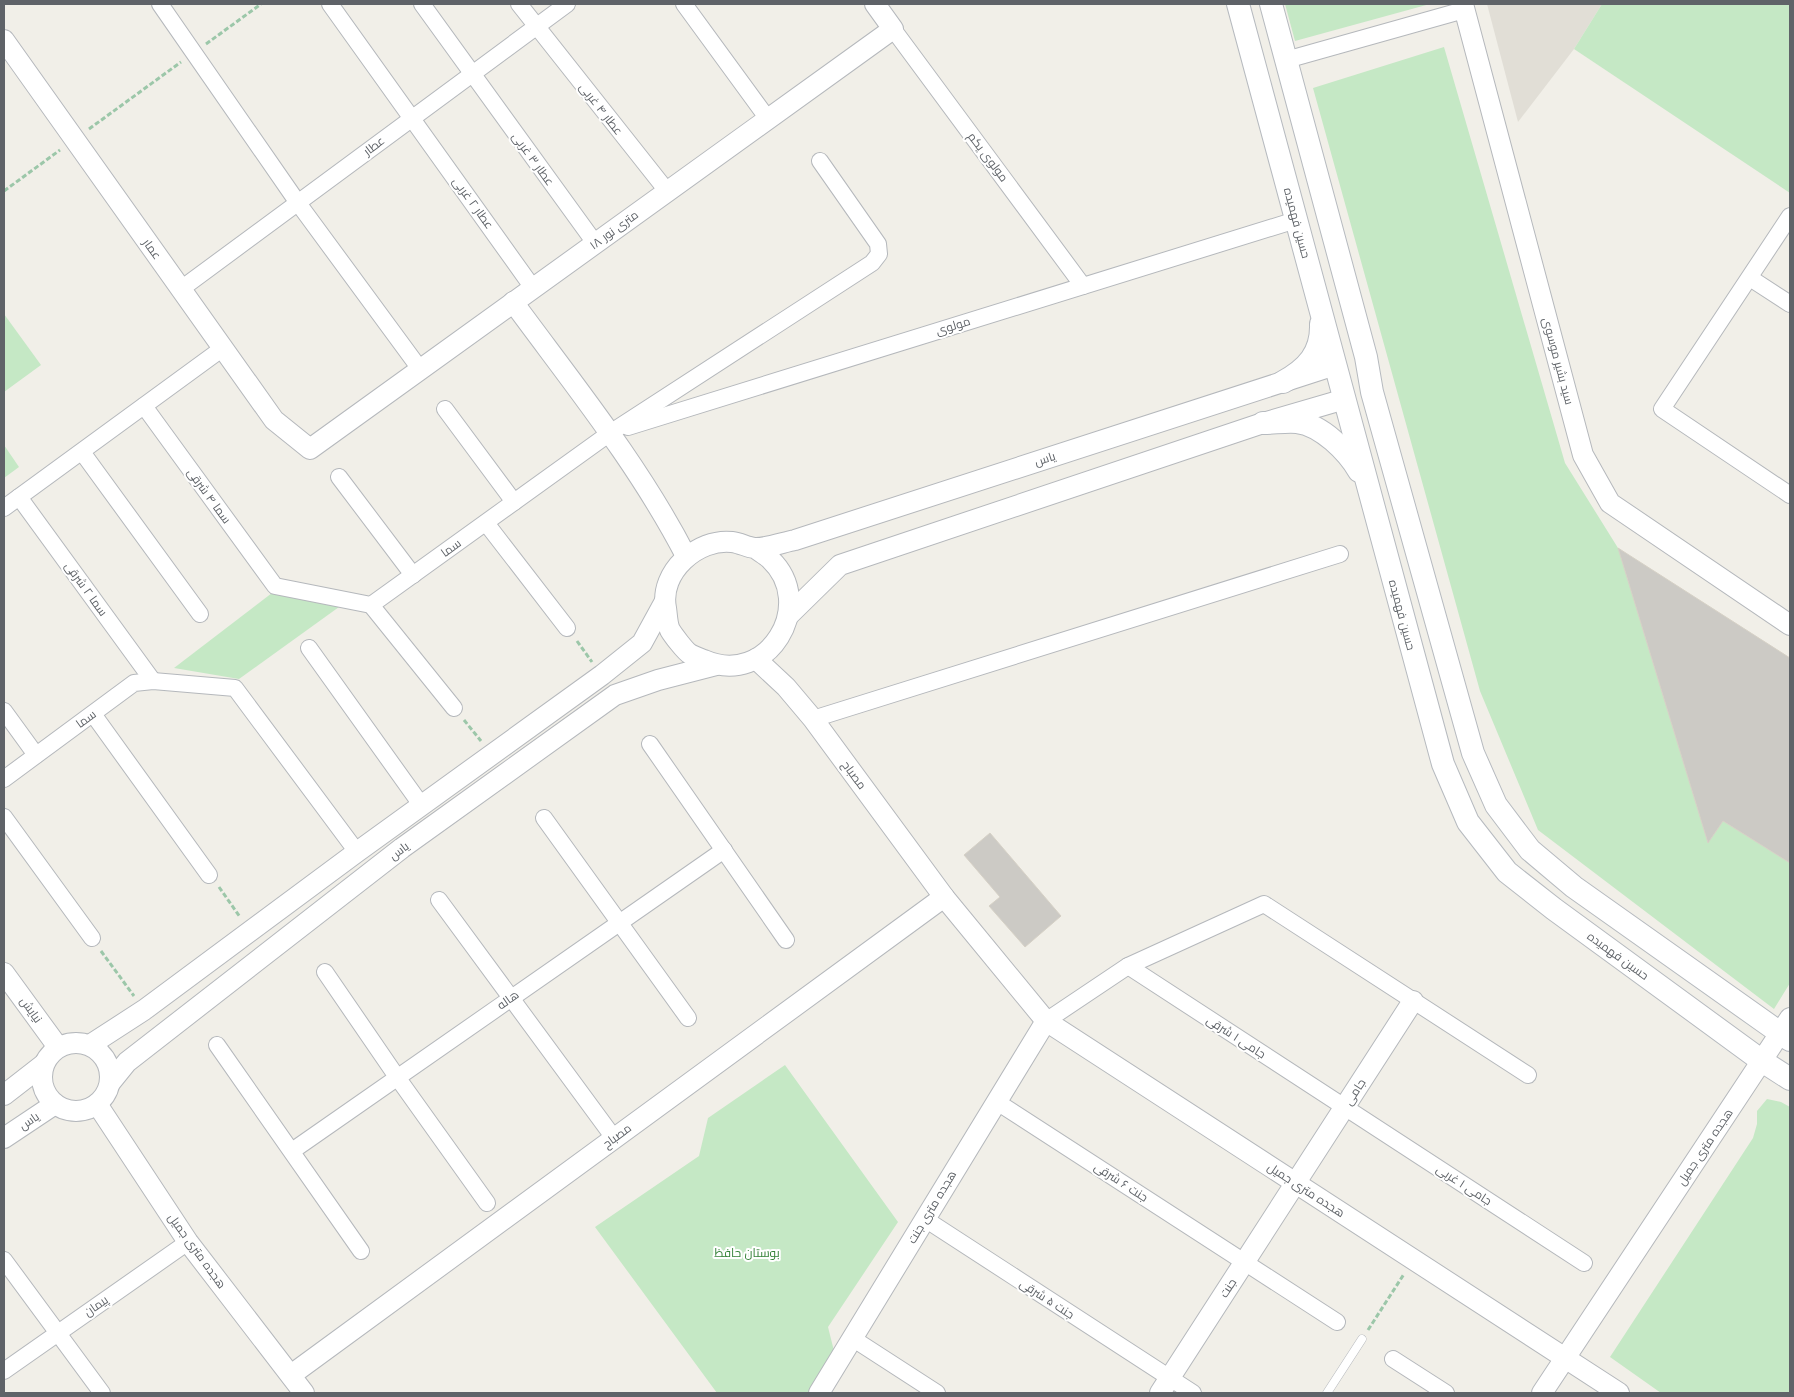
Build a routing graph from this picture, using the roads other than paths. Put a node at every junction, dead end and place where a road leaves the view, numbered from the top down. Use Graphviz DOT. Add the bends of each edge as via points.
graph roads {
  1 [pos="160,4"];
  2 [pos="330,4"];
  3 [pos="422,4"];
  4 [pos="519,4"];
  5 [pos="567,4"];
  6 [pos="684,4"];
  7 [pos="875,4"];
  8 [pos="1238,4"];
  9 [pos="1271,4"];
  10 [pos="1464,7"];
  11 [pos="536,26"];
  12 [pos="893,29"];
  13 [pos="4,40"];
  14 [pos="1286,60"];
  15 [pos="472,74"];
  16 [pos="412,118"];
  17 [pos="768,119"];
  18 [pos="820,161"];
  19 [pos="667,191"];
  20 [pos="298,203"];
  21 [pos="1790,216"];
  22 [pos="1296,220"];
  23 [pos="595,244"];
  24 [pos="1750,278"];
  25 [pos="1083,286"];
  26 [pos="533,288"];
  27 [pos="181,289"];
  28 [pos="513,302"];
  29 [pos="1790,304"];
  30 [pos="1320,308"];
  31 [pos="224,348"];
  32 [pos="1366,357"];
  33 [pos="1335,365"];
  34 [pos="420,369"];
  35 [pos="1283,382"];
  36 [pos="1372,392"];
  37 [pos="1345,399"];
  38 [pos="144,406"];
  39 [pos="445,409"];
  40 [pos="1262,423"];
  41 [pos="610,433"];
  42 [pos="310,449"];
  43 [pos="82,452"];
  44 [pos="339,477"];
  45 [pos="1368,487"];
  46 [pos="1790,495"];
  47 [pos="19,498"];
  48 [pos="514,502"];
  49 [pos="4,508"];
  50 [pos="486,523"];
  51 [pos="755,548"];
  52 [pos="1340,554"];
  53 [pos="686,556"];
  54 [pos="413,575"];
  55 [pos="665,601"];
  56 [pos="371,606"];
  57 [pos="200,614"];
  58 [pos="788,616"];
  59 [pos="1790,624"];
  60 [pos="567,628"];
  61 [pos="309,648"];
  62 [pos="756,659"];
  63 [pos="716,665"];
  64 [pos="153,681"];
  65 [pos="454,708"];
  66 [pos="4,711"];
  67 [pos="92,714"];
  68 [pos="813,719"];
  69 [pos="650,744"];
  70 [pos="36,756"];
  71 [pos="4,779"];
  72 [pos="422,806"];
  73 [pos="4,817"];
  74 [pos="544,818"];
  75 [pos="724,850"];
  76 [pos="357,852"];
  77 [pos="209,875"];
  78 [pos="944,897"];
  79 [pos="439,900"];
  80 [pos="619,923"];
  81 [pos="92,938"];
  82 [pos="786,940"];
  83 [pos="1128,966"];
  84 [pos="325,972"];
  85 [pos="4,973"];
  86 [pos="511,998"];
  87 [pos="1414,1001"];
  88 [pos="688,1018"];
  89 [pos="1046,1021"];
  90 [pos="1787,1031"];
  91 [pos="90,1045"];
  92 [pos="217,1045"];
  93 [pos="58,1047"];
  94 [pos="1762,1061"];
  95 [pos="44,1064"];
  96 [pos="1528,1075"];
  97 [pos="397,1077"];
  98 [pos="1790,1079"];
  99 [pos="110,1083"];
  100 [pos="4,1095"];
  101 [pos="997,1102"];
  102 [pos="55,1104"];
  103 [pos="97,1104"];
  104 [pos="1345,1107"];
  105 [pos="4,1138"];
  106 [pos="614,1138"];
  107 [pos="292,1151"];
  108 [pos="1296,1183"];
  109 [pos="487,1203"];
  110 [pos="925,1219"];
  111 [pos="188,1242"];
  112 [pos="361,1251"];
  113 [pos="4,1260"];
  114 [pos="1244,1262"];
  115 [pos="1584,1263"];
  116 [pos="1337,1322"];
  117 [pos="58,1333"];
  118 [pos="852,1338"];
  119 [pos="1362,1339"];
  120 [pos="1565,1358"];
  121 [pos="1393,1359"];
  122 [pos="4,1371"];
  123 [pos="290,1376"];
  124 [pos="1165,1386"];
  125 [pos="102,1393"];
  126 [pos="304,1393"];
  127 [pos="819,1393"];
  128 [pos="937,1393"];
  129 [pos="1193,1393"];
  130 [pos="1327,1393"];
  131 [pos="1446,1393"];
  132 [pos="1542,1393"];
  133 [pos="1619,1393"];
  1 -- 20 [label="street"];
  2 -- 16 [label="street, عطار ۲ غربی"];
  3 -- 15 [label="street, عطار ۳ غربی"];
  4 -- 11 [label="street, عطار ۴ غربی"];
  5 -- 11 [label="street, عطار"];
  6 -- 17 [label="street"];
  7 -- 12 [label="street"];
  8 -- 22 [label="main road, حسین فهمیده"];
  9 -- 14 [label="main road"];
  10 -- 14 [label="street"];
  10 -- 59 [label="street, سید بشیر موسوی" via="1583,455 1610,503"];
  11 -- 15 [label="street, عطار"];
  11 -- 19 [label="street, عطار ۴ غربی"];
  12 -- 17 [label="street, ۱۸ متری نور"];
  12 -- 25 [label="street, مولوی یکم"];
  13 -- 27 [label="street, عمار"];
  14 -- 32 [label="main road"];
  15 -- 16 [label="street, عطار"];
  15 -- 23 [label="street, عطار ۳ غربی"];
  16 -- 20 [label="street, عطار"];
  16 -- 26 [label="street, عطار ۲ غربی"];
  17 -- 19 [label="street, ۱۸ متری نور"];
  18 -- 41 [label="street, سما" via="878,244 879,254 872,263"];
  19 -- 23 [label="street, ۱۸ متری نور"];
  20 -- 27 [label="street, عطار"];
  20 -- 34 [label="street"];
  21 -- 24 [label="street"];
  22 -- 25 [label="street, مولوی"];
  22 -- 30 [label="main road, حسین فهمیده"];
  23 -- 26 [label="street, ۱۸ متری نور"];
  24 -- 29 [label="street"];
  24 -- 46 [label="street" via="1662,409"];
  25 -- 41 [label="street, مولوی"];
  26 -- 28 [label="street, ۱۸ متری نور"];
  27 -- 31 [label="street, عمار"];
  28 -- 34 [label="street, ۱۸ متری نور"];
  28 -- 41 [label="street"];
  30 -- 33 [label="main road, حسین فهمیده"];
  30 -- 35 [label="main road" via="1321,338 1316,352 1297,375"];
  31 -- 38 [label="street"];
  31 -- 42 [label="street, عمار" via="274,420"];
  32 -- 33 [label="main road"];
  32 -- 36 [label="main road"];
  33 -- 35 [label="street, یاس"];
  33 -- 37 [label="main road, حسین فهمیده"];
  34 -- 42 [label="street, ۱۸ متری نور"];
  35 -- 51 [label="street, یاس" via="795,540"];
  36 -- 37 [label="main road"];
  36 -- 90 [label="main road" via="1473,753 1496,805 1530,850 1574,887"];
  37 -- 40 [label="street"];
  37 -- 45 [label="main road, حسین فهمیده"];
  38 -- 43 [label="street"];
  38 -- 56 [label="street, سما ۴ شرقی" via="275,586"];
  39 -- 48 [label="street"];
  40 -- 45 [label="main road" via="1299,422 1326,434 1351,457"];
  40 -- 58 [label="street" via="840,565"];
  41 -- 48 [label="street, سما"];
  41 -- 53 [label="street" via="667,520"];
  43 -- 47 [label="street"];
  43 -- 57 [label="street"];
  44 -- 54 [label="street"];
  45 -- 94 [label="main road, حسین فهمیده" via="1443,764 1468,822 1507,872"];
  47 -- 49 [label="street"];
  47 -- 64 [label="street, سما ۲ شرقی"];
  48 -- 50 [label="street, سما"];
  50 -- 54 [label="street, سما"];
  50 -- 60 [label="street"];
  51 -- 53 [label="street" via="732,542 708,544"];
  51 -- 58 [label="street" via="771,560 783,577 789,596"];
  52 -- 68 [label="street"];
  53 -- 55 [label="street" via="671,576"];
  54 -- 56 [label="street, سما"];
  55 -- 63 [label="street" via="670,630 689,653"];
  55 -- 72 [label="street, یاس" via="642,644"];
  56 -- 65 [label="street"];
  58 -- 62 [label="street" via="782,634"];
  61 -- 72 [label="street"];
  62 -- 63 [label="street" via="737,665"];
  62 -- 68 [label="street, مصباح"];
  63 -- 99 [label="street, یاس" via="615,695 402,848 127,1062"];
  64 -- 67 [label="street, سما" via="134,683"];
  64 -- 76 [label="street, سما" via="235,688"];
  66 -- 70 [label="street"];
  67 -- 70 [label="street, سما"];
  67 -- 77 [label="street"];
  68 -- 78 [label="street, مصباح"];
  69 -- 75 [label="street"];
  70 -- 71 [label="street, سما"];
  72 -- 76 [label="street, یاس"];
  73 -- 81 [label="street"];
  74 -- 80 [label="street"];
  75 -- 80 [label="street, هاله"];
  75 -- 82 [label="street"];
  76 -- 91 [label="street, یاس" via="144,1010"];
  78 -- 89 [label="street, مصباح"];
  78 -- 106 [label="street, مصباح"];
  79 -- 86 [label="street"];
  80 -- 86 [label="street, هاله"];
  80 -- 88 [label="street"];
  83 -- 87 [label="street" via="1264,904"];
  83 -- 89 [label="street"];
  83 -- 104 [label="street, جامی ۱ شرقی"];
  84 -- 97 [label="street"];
  85 -- 93 [label="street, نیایش"];
  86 -- 97 [label="street, هاله"];
  86 -- 106 [label="street"];
  87 -- 96 [label="street"];
  87 -- 104 [label="street, جامی"];
  89 -- 101 [label="street, هجده متری جنت"];
  89 -- 108 [label="street, هجده متری جمیل"];
  90 -- 94 [label="street, هجده متری جمیل"];
  91 -- 93 [label="street" via="79,1042"];
  91 -- 99 [label="street" via="108,1063"];
  92 -- 107 [label="street"];
  93 -- 95 [label="street"];
  94 -- 98 [label="main road, حسین فهمیده"];
  94 -- 120 [label="street, هجده متری جمیل"];
  95 -- 100 [label="street"];
  95 -- 102 [label="street" via="43,1086"];
  97 -- 107 [label="street, هاله"];
  97 -- 109 [label="street"];
  99 -- 103 [label="street"];
  101 -- 110 [label="street, هجده متری جنت"];
  101 -- 114 [label="street, جنت ۶ شرقی"];
  102 -- 103 [label="street" via="76,1112"];
  102 -- 105 [label="street, یاس"];
  103 -- 111 [label="street, هجده متری جمیل"];
  104 -- 108 [label="street, جامی"];
  104 -- 115 [label="street, جامی ۱ غربی"];
  106 -- 123 [label="street, مصباح"];
  107 -- 112 [label="street"];
  108 -- 114 [label="street, جنت"];
  108 -- 120 [label="street, هجده متری جمیل"];
  110 -- 118 [label="street, هجده متری جنت"];
  110 -- 124 [label="street, جنت ۵ شرقی"];
  111 -- 117 [label="street, پیمان"];
  111 -- 123 [label="street, هجده متری جمیل"];
  113 -- 117 [label="street"];
  114 -- 116 [label="street, جنت ۶ شرقی"];
  114 -- 124 [label="street, جنت"];
  117 -- 122 [label="street, پیمان"];
  117 -- 125 [label="street"];
  118 -- 127 [label="street, هجده متری جنت"];
  118 -- 128 [label="street"];
  119 -- 130 [label="lane"];
  120 -- 132 [label="street"];
  120 -- 133 [label="street, هجده متری جمیل"];
  121 -- 131 [label="street"];
  123 -- 126 [label="street, هجده متری جمیل"];
  124 -- 129 [label="street, جنت ۵ شرقی"];
}
